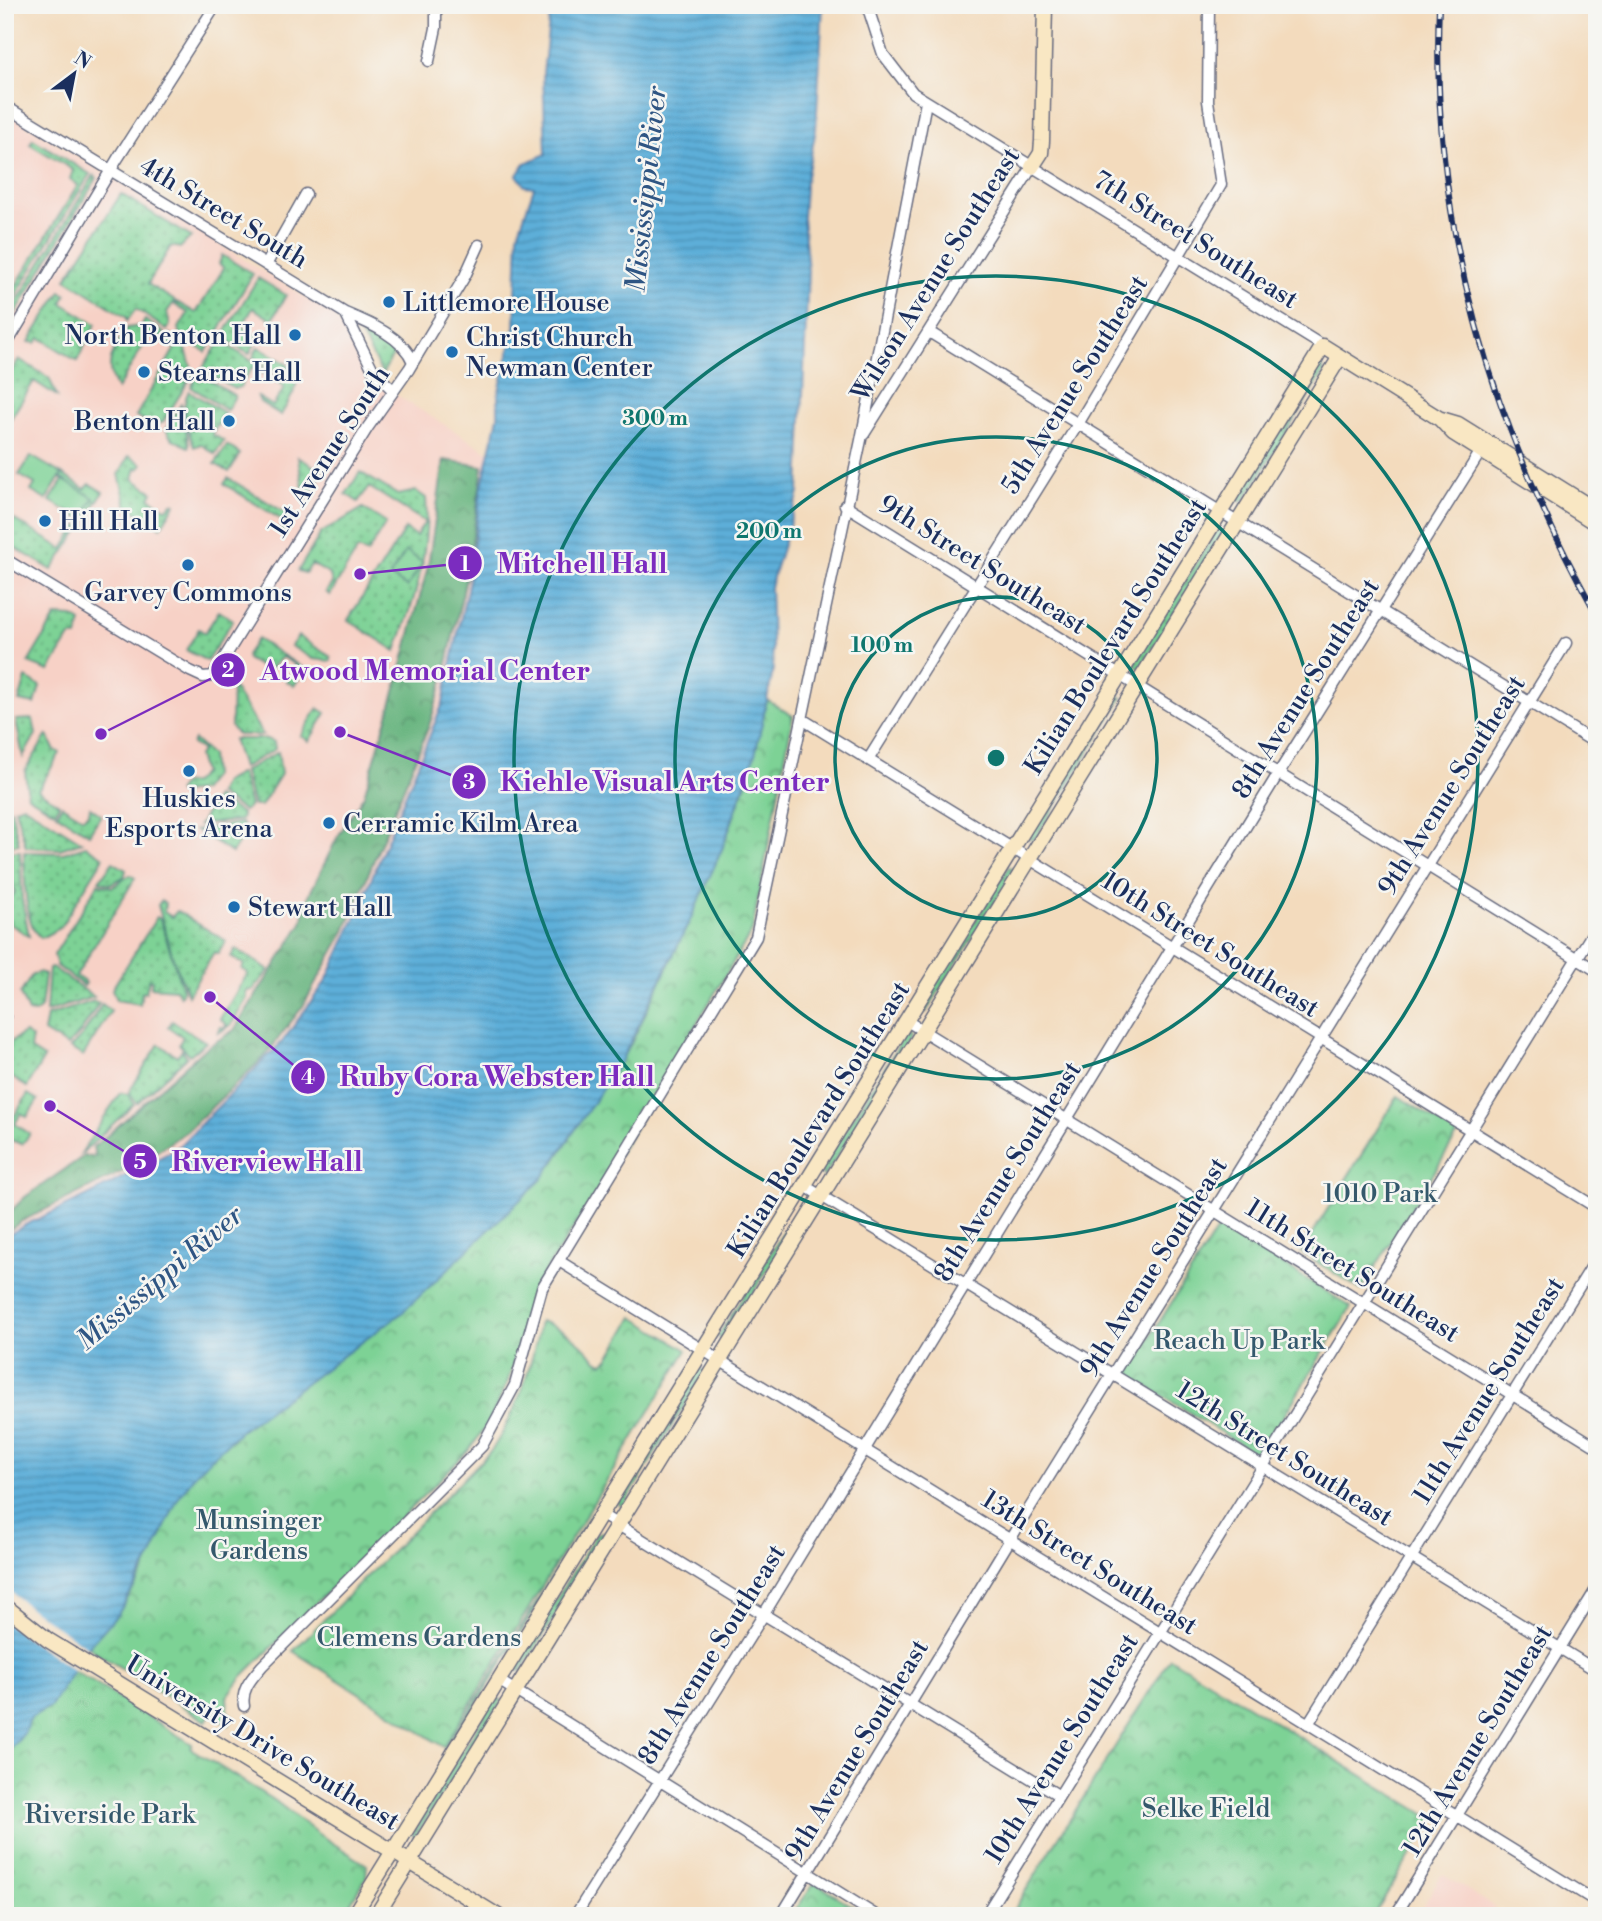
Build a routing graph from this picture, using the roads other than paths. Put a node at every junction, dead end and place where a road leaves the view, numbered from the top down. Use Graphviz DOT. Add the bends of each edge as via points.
graph roads {
  1 [pos="9,5"];
  2 [pos="216,5"];
  3 [pos="436,5"];
  4 [pos="867,5"];
  5 [pos="1045,5"];
  6 [pos="1209,5"];
  7 [pos="5,11"];
  8 [pos="429,61"];
  9 [pos="926,102"];
  10 [pos="5,106"];
  11 [pos="1032,167"];
  12 [pos="111,171"];
  13 [pos="306,194"];
  14 [pos="479,245"];
  15 [pos="1179,257"];
  16 [pos="265,265"];
  17 [pos="345,313"];
  18 [pos="929,332"];
  19 [pos="7,340"];
  20 [pos="1323,346"];
  21 [pos="1340,357"];
  22 [pos="413,362"];
  23 [pos="393,390"];
  24 [pos="1440,419"];
  25 [pos="1078,424"];
  26 [pos="860,440"];
  27 [pos="1481,451"];
  28 [pos="845,505"];
  29 [pos="1597,510"];
  30 [pos="1220,512"];
  31 [pos="1237,522"];
  32 [pos="1597,524"];
  33 [pos="5,559"];
  34 [pos="975,586"];
  35 [pos="1381,610"];
  36 [pos="1566,643"];
  37 [pos="1119,676"];
  38 [pos="1136,686"];
  39 [pos="1530,702"];
  40 [pos="802,719"];
  41 [pos="1597,744"];
  42 [pos="868,760"];
  43 [pos="1278,774"];
  44 [pos="1013,849"];
  45 [pos="1028,858"];
  46 [pos="1426,866"];
  47 [pos="1597,926"];
  48 [pos="1171,947"];
  49 [pos="1577,958"];
  50 [pos="1597,971"];
  51 [pos="907,1021"];
  52 [pos="922,1031"];
  53 [pos="1322,1039"];
  54 [pos="1066,1119"];
  55 [pos="1471,1131"];
  56 [pos="805,1186"];
  57 [pos="820,1195"];
  58 [pos="1597,1208"];
  59 [pos="1214,1211"];
  60 [pos="1597,1258"];
  61 [pos="559,1261"];
  62 [pos="964,1283"];
  63 [pos="1363,1303"];
  64 [pos="702,1350"];
  65 [pos="719,1360"];
  66 [pos="1113,1375"];
  67 [pos="1511,1394"];
  68 [pos="863,1447"];
  69 [pos="1597,1447"];
  70 [pos="1261,1466"];
  71 [pos="602,1515"];
  72 [pos="618,1525"];
  73 [pos="1011,1538"];
  74 [pos="1411,1557"];
  75 [pos="1597,1588"];
  76 [pos="5,1606"];
  77 [pos="764,1614"];
  78 [pos="1159,1633"];
  79 [pos="1559,1648"];
  80 [pos="1597,1671"];
  81 [pos="498,1680"];
  82 [pos="516,1691"];
  83 [pos="244,1706"];
  84 [pos="910,1706"];
  85 [pos="1308,1724"];
  86 [pos="661,1780"];
  87 [pos="1058,1795"];
  88 [pos="1458,1816"];
  89 [pos="394,1851"];
  90 [pos="410,1861"];
  91 [pos="808,1873"];
  92 [pos="1597,1902"];
  93 [pos="352,1916"];
  94 [pos="376,1916"];
  95 [pos="498,1916"];
  96 [pos="575,1916"];
  97 [pos="781,1916"];
  98 [pos="877,1916"];
  99 [pos="985,1916"];
  100 [pos="1395,1916"];
  1 -- 7 [label="street"];
  2 -- 12 [label="street"];
  3 -- 8 [label="street"];
  4 -- 9 [label="street, 7th Street Southeast" via="883,54 902,83"];
  5 -- 11 [label="street, Wilson Avenue Southeast" via="1042,141"];
  6 -- 15 [label="street, 5th Avenue Southeast" via="1208,101 1221,185"];
  9 -- 11 [label="street, 7th Street Southeast"];
  9 -- 26 [label="street"];
  10 -- 12 [label="street, 4th Street South"];
  11 -- 15 [label="street, 7th Street Southeast"];
  11 -- 18 [label="street, Wilson Avenue Southeast"];
  12 -- 16 [label="street, 4th Street South"];
  12 -- 19 [label="street"];
  13 -- 16 [label="street"];
  14 -- 22 [label="street, 1st Avenue South"];
  15 -- 20 [label="street, 7th Street Southeast"];
  15 -- 25 [label="street, 5th Avenue Southeast"];
  16 -- 17 [label="street, 4th Street South"];
  17 -- 22 [label="street, 4th Street South" via="400,343"];
  17 -- 23 [label="street" via="374,372"];
  18 -- 25 [label="street"];
  18 -- 26 [label="street, Wilson Avenue Southeast"];
  20 -- 21 [label="street, 7th Street Southeast"];
  20 -- 30 [label="street, Kilian Boulevard Southeast"];
  21 -- 24 [label="street, 7th Street Southeast"];
  21 -- 31 [label="street, Kilian Boulevard Southeast"];
  22 -- 23 [label="street, 1st Avenue South"];
  23 -- 33 [label="street, 1st Avenue South" via="220,669 210,677 190,671"];
  24 -- 27 [label="street, 7th Street Southeast"];
  24 -- 29 [label="street, 7th Street Southeast" via="1458,424"];
  25 -- 30 [label="street"];
  25 -- 34 [label="street, 5th Avenue Southeast"];
  26 -- 28 [label="street"];
  27 -- 32 [label="street, 7th Street Southeast"];
  27 -- 35 [label="street, 8th Avenue Southeast"];
  28 -- 34 [label="street, 9th Street Southeast"];
  28 -- 40 [label="street"];
  30 -- 31 [label="street"];
  30 -- 37 [label="street, Kilian Boulevard Southeast"];
  31 -- 35 [label="street"];
  31 -- 38 [label="street, Kilian Boulevard Southeast"];
  34 -- 37 [label="street, 9th Street Southeast"];
  34 -- 42 [label="street, 5th Avenue Southeast"];
  35 -- 39 [label="street"];
  35 -- 43 [label="street, 8th Avenue Southeast"];
  36 -- 39 [label="street, 9th Avenue Southeast"];
  37 -- 38 [label="street, 9th Street Southeast"];
  37 -- 44 [label="street, Kilian Boulevard Southeast"];
  38 -- 43 [label="street, 9th Street Southeast"];
  38 -- 45 [label="street, Kilian Boulevard Southeast"];
  39 -- 41 [label="street"];
  39 -- 46 [label="street, 9th Avenue Southeast"];
  40 -- 42 [label="street, 10th Street Southeast"];
  40 -- 61 [label="street" via="764,910 751,949"];
  42 -- 44 [label="street, 10th Street Southeast"];
  43 -- 46 [label="street, 9th Street Southeast"];
  43 -- 48 [label="street, 8th Avenue Southeast"];
  44 -- 45 [label="street, 10th Street Southeast"];
  44 -- 51 [label="street, Kilian Boulevard Southeast"];
  45 -- 48 [label="street, 10th Street Southeast"];
  45 -- 52 [label="street, Kilian Boulevard Southeast"];
  46 -- 49 [label="street, 9th Street Southeast"];
  46 -- 53 [label="street, 9th Avenue Southeast"];
  47 -- 49 [label="street, 10th Avenue Southeast"];
  48 -- 53 [label="street, 10th Street Southeast"];
  48 -- 54 [label="street, 8th Avenue Southeast"];
  49 -- 50 [label="street, 9th Street Southeast"];
  49 -- 55 [label="street, 10th Avenue Southeast"];
  51 -- 52 [label="street, 11th Street Southeast"];
  51 -- 56 [label="street, Kilian Boulevard Southeast"];
  52 -- 54 [label="street, 11th Street Southeast"];
  52 -- 57 [label="street, Kilian Boulevard Southeast"];
  53 -- 55 [label="street, 10th Street Southeast"];
  53 -- 59 [label="street, 9th Avenue Southeast"];
  54 -- 59 [label="street, 11th Street Southeast"];
  54 -- 62 [label="street, 8th Avenue Southeast"];
  55 -- 58 [label="street, 10th Street Southeast"];
  55 -- 63 [label="street, 10th Avenue Southeast"];
  56 -- 57 [label="street, 12th Street Southeast"];
  56 -- 64 [label="street, Kilian Boulevard Southeast"];
  57 -- 62 [label="street, 12th Street Southeast"];
  57 -- 65 [label="street, Kilian Boulevard Southeast"];
  59 -- 63 [label="street, 11th Street Southeast"];
  59 -- 66 [label="street, 9th Avenue Southeast"];
  60 -- 67 [label="street, 11th Avenue Southeast"];
  61 -- 64 [label="street, 13th Street Southeast"];
  61 -- 83 [label="street" via="534,1309 514,1385 482,1446 262,1667 247,1684"];
  62 -- 66 [label="street, 12th Street Southeast"];
  62 -- 68 [label="street, 8th Avenue Southeast"];
  63 -- 67 [label="street, 11th Street Southeast"];
  63 -- 70 [label="street, 10th Avenue Southeast"];
  64 -- 65 [label="street, 13th Street Southeast"];
  64 -- 71 [label="street, Kilian Boulevard Southeast"];
  65 -- 68 [label="street, 13th Street Southeast"];
  65 -- 72 [label="street, Kilian Boulevard Southeast"];
  66 -- 70 [label="street, 12th Street Southeast"];
  66 -- 73 [label="street, 9th Avenue Southeast"];
  67 -- 69 [label="street, 11th Street Southeast"];
  67 -- 74 [label="street, 11th Avenue Southeast"];
  68 -- 73 [label="street, 13th Street Southeast"];
  68 -- 77 [label="street, 8th Avenue Southeast"];
  70 -- 74 [label="street, 12th Street Southeast"];
  70 -- 78 [label="street, 10th Avenue Southeast"];
  71 -- 72 [label="street"];
  71 -- 81 [label="street, Kilian Boulevard Southeast"];
  72 -- 77 [label="street"];
  72 -- 82 [label="street, Kilian Boulevard Southeast"];
  73 -- 78 [label="street, 13th Street Southeast"];
  73 -- 84 [label="street, 9th Avenue Southeast"];
  74 -- 79 [label="street, 12th Street Southeast"];
  74 -- 85 [label="street, 11th Avenue Southeast"];
  75 -- 79 [label="street, 12th Avenue Southeast"];
  76 -- 89 [label="street, University Drive Southeast" via="48,1640"];
  77 -- 84 [label="street"];
  77 -- 86 [label="street, 8th Avenue Southeast"];
  78 -- 85 [label="street, 13th Street Southeast"];
  78 -- 87 [label="street, 10th Avenue Southeast"];
  79 -- 80 [label="street, 12th Street Southeast"];
  79 -- 88 [label="street, 12th Avenue Southeast"];
  81 -- 82 [label="street"];
  81 -- 89 [label="street, Kilian Boulevard Southeast"];
  82 -- 86 [label="street"];
  82 -- 90 [label="street, Kilian Boulevard Southeast"];
  84 -- 87 [label="street"];
  84 -- 91 [label="street, 9th Avenue Southeast"];
  85 -- 88 [label="street, 13th Street Southeast"];
  86 -- 91 [label="street"];
  86 -- 96 [label="street, 8th Avenue Southeast"];
  87 -- 99 [label="street, 10th Avenue Southeast"];
  88 -- 92 [label="street, 13th Street Southeast"];
  88 -- 100 [label="street, 12th Avenue Southeast"];
  89 -- 90 [label="street, University Drive Southeast"];
  89 -- 93 [label="street, Kilian Boulevard Southeast"];
  90 -- 94 [label="street, Kilian Boulevard Southeast"];
  90 -- 95 [label="street, University Drive Southeast"];
  91 -- 97 [label="street, 9th Avenue Southeast"];
  91 -- 98 [label="street"];
}
